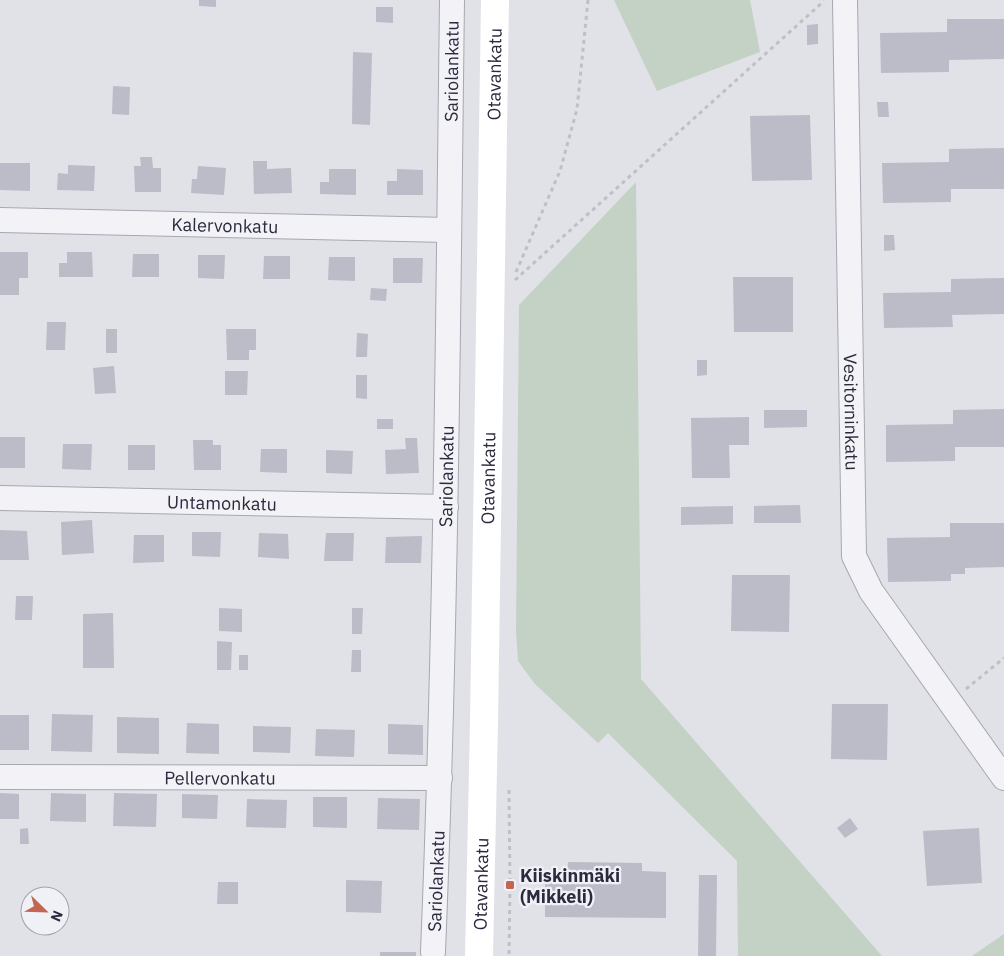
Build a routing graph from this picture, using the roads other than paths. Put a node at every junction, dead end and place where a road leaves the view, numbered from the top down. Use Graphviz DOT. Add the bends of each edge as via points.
graph roads {
  1 [pos="452,0"];
  2 [pos="496,0"];
  3 [pos="845,0"];
  4 [pos="0,220"];
  5 [pos="449,230"];
  6 [pos="0,498"];
  7 [pos="446,507"];
  8 [pos="0,777"];
  9 [pos="440,778"];
  10 [pos="1004,778"];
  11 [pos="433,952"];
  12 [pos="479,956"];
  1 -- 5 [label="street, Sariolankatu"];
  2 -- 12 [label="main road, Otavankatu"];
  3 -- 10 [label="street, Vesitorninkatu" via="854,556 870,590"];
  4 -- 5 [label="street, Kalervonkatu"];
  5 -- 7 [label="street, Sariolankatu"];
  6 -- 7 [label="street, Untamonkatu"];
  7 -- 9 [label="street, Sariolankatu"];
  8 -- 9 [label="street, Pellervonkatu"];
  9 -- 11 [label="street, Sariolankatu"];
}
